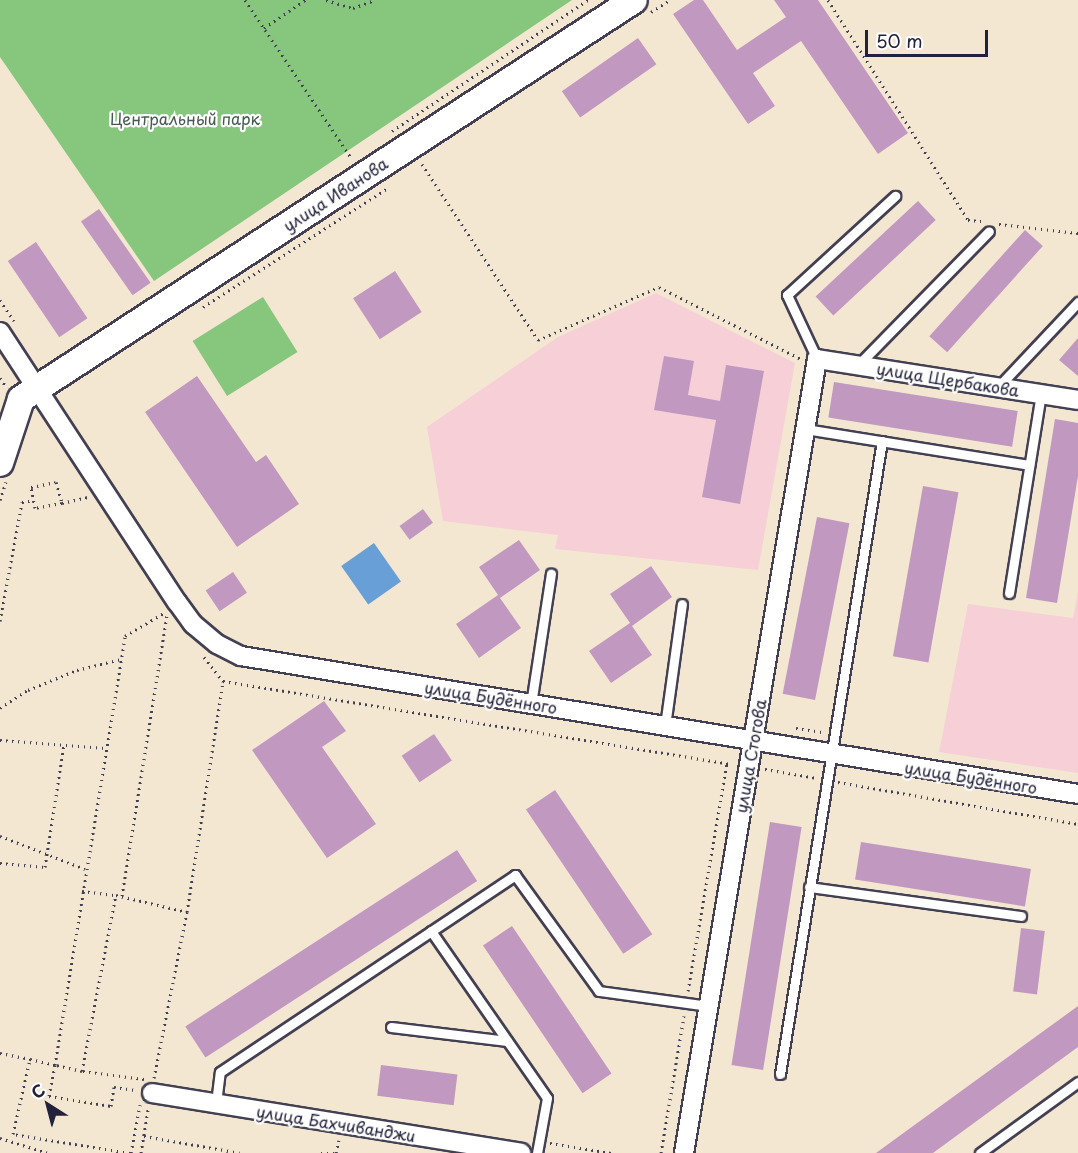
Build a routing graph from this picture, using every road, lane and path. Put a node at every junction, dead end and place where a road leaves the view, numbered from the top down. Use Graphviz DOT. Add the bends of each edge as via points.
graph roads {
  1 [pos="245,0"];
  2 [pos="305,0"];
  3 [pos="326,0"];
  4 [pos="375,0"];
  5 [pos="588,0"];
  6 [pos="634,0"];
  7 [pos="828,0"];
  8 [pos="264,28"];
  9 [pos="390,132"];
  10 [pos="360,152"];
  11 [pos="351,158"];
  12 [pos="422,164"];
  13 [pos="341,165"];
  14 [pos="895,196"];
  15 [pos="989,231"];
  16 [pos="1078,233"];
  17 [pos="0,300"];
  18 [pos="1078,302"];
  19 [pos="20,329"];
  20 [pos="0,332"];
  21 [pos="816,362"];
  22 [pos="857,365"];
  23 [pos="0,378"];
  24 [pos="5,385"];
  25 [pos="998,387"];
  26 [pos="36,388"];
  27 [pos="1041,394"];
  28 [pos="1078,400"];
  29 [pos="805,429"];
  30 [pos="882,441"];
  31 [pos="0,463"];
  32 [pos="1029,465"];
  33 [pos="90,497"];
  34 [pos="34,500"];
  35 [pos="62,503"];
  36 [pos="551,574"];
  37 [pos="1009,593"];
  38 [pos="682,604"];
  39 [pos="0,621"];
  40 [pos="121,659"];
  41 [pos="223,681"];
  42 [pos="531,704"];
  43 [pos="0,708"];
  44 [pos="665,726"];
  45 [pos="0,740"];
  46 [pos="753,741"];
  47 [pos="64,744"];
  48 [pos="106,748"];
  49 [pos="829,753"];
  50 [pos="727,763"];
  51 [pos="1078,794"];
  52 [pos="0,836"];
  53 [pos="47,855"];
  54 [pos="0,862"];
  55 [pos="86,870"];
  56 [pos="809,887"];
  57 [pos="82,891"];
  58 [pos="116,895"];
  59 [pos="123,896"];
  60 [pos="188,912"];
  61 [pos="1021,916"];
  62 [pos="431,931"];
  63 [pos="687,1003"];
  64 [pos="708,1006"];
  65 [pos="391,1027"];
  66 [pos="507,1041"];
  67 [pos="0,1053"];
  68 [pos="30,1059"];
  69 [pos="56,1065"];
  70 [pos="82,1071"];
  71 [pos="780,1074"];
  72 [pos="1078,1082"];
  73 [pos="149,1088"];
  74 [pos="216,1103"];
  75 [pos="144,1136"];
  76 [pos="0,1138"];
  77 [pos="48,1153"];
  78 [pos="130,1153"];
  79 [pos="141,1153"];
  80 [pos="240,1153"];
  81 [pos="321,1153"];
  82 [pos="334,1153"];
  83 [pos="521,1153"];
  84 [pos="537,1153"];
  85 [pos="662,1153"];
  86 [pos="684,1153"];
  87 [pos="980,1153"];
  1 -- 8 [label="path"];
  2 -- 8 [label="path"];
  3 -- 4 [label="path" via="353,8"];
  5 -- 9 [label="path"];
  6 -- 26 [label="street, улица Иванова"];
  7 -- 16 [label="path" via="968,220"];
  8 -- 11 [label="path"];
  10 -- 11 [label="path"];
  11 -- 13 [label="path"];
  12 -- 21 [label="path" via="538,340 659,287"];
  14 -- 21 [label="lane" via="787,295"];
  15 -- 22 [label="lane"];
  17 -- 19 [label="path"];
  18 -- 25 [label="lane"];
  20 -- 26 [label="street, улица Будённого"];
  21 -- 22 [label="street, улица Щербакова"];
  21 -- 29 [label="street, улица Стогова"];
  22 -- 25 [label="street, улица Щербакова"];
  23 -- 24 [label="path"];
  25 -- 27 [label="street, улица Щербакова"];
  26 -- 31 [label="street, улица Иванова" via="21,399"];
  26 -- 42 [label="street, улица Будённого" via="177,602 193,624 217,644 241,656"];
  27 -- 28 [label="street, улица Щербакова"];
  27 -- 32 [label="lane"];
  29 -- 30 [label="lane"];
  29 -- 46 [label="street, улица Стогова"];
  30 -- 32 [label="lane"];
  30 -- 49 [label="lane"];
  32 -- 37 [label="lane"];
  33 -- 35 [label="path"];
  34 -- 35 [label="path" via="35,508"];
  34 -- 35 [label="path" via="31,487 56,482"];
  34 -- 39 [label="path" via="22,502"];
  36 -- 42 [label="lane"];
  38 -- 44 [label="lane"];
  40 -- 43 [label="path" via="77,670 27,690"];
  40 -- 48 [label="path"];
  40 -- 59 [label="path" via="124,636 168,610"];
  41 -- 60 [label="path"];
  42 -- 44 [label="street, улица Будённого"];
  44 -- 46 [label="street, улица Будённого"];
  45 -- 47 [label="path"];
  46 -- 49 [label="street, улица Будённого"];
  46 -- 64 [label="street, улица Стогова"];
  47 -- 48 [label="path"];
  47 -- 53 [label="path"];
  48 -- 55 [label="path"];
  49 -- 51 [label="street, улица Будённого"];
  49 -- 56 [label="lane"];
  50 -- 63 [label="path"];
  52 -- 53 [label="path"];
  53 -- 54 [label="path" via="45,867"];
  53 -- 55 [label="path"];
  55 -- 57 [label="path"];
  56 -- 61 [label="lane"];
  56 -- 71 [label="lane"];
  57 -- 58 [label="path"];
  57 -- 69 [label="path"];
  58 -- 59 [label="path"];
  58 -- 70 [label="path"];
  59 -- 60 [label="path"];
  60 -- 73 [label="path"];
  62 -- 63 [label="lane" via="515,875 599,991"];
  62 -- 66 [label="lane"];
  62 -- 74 [label="lane" via="220,1072"];
  63 -- 64 [label="lane"];
  63 -- 85 [label="path"];
  64 -- 86 [label="street, улица Стогова"];
  65 -- 66 [label="lane"];
  66 -- 84 [label="lane" via="547,1098"];
  67 -- 68 [label="path"];
  68 -- 69 [label="path"];
  68 -- 78 [label="path" via="13,1134"];
  69 -- 70 [label="path"];
  69 -- 73 [label="path" via="49,1096 111,1106 114,1087"];
  70 -- 73 [label="path"];
  72 -- 87 [label="lane"];
  73 -- 74 [label="street, улица Бахчиванджи"];
  73 -- 75 [label="path"];
  73 -- 78 [label="path"];
  74 -- 83 [label="street, улица Бахчиванджи"];
  75 -- 79 [label="path"];
  75 -- 80 [label="path"];
  76 -- 77 [label="path"];
  81 -- 82 [label="path"];
}
